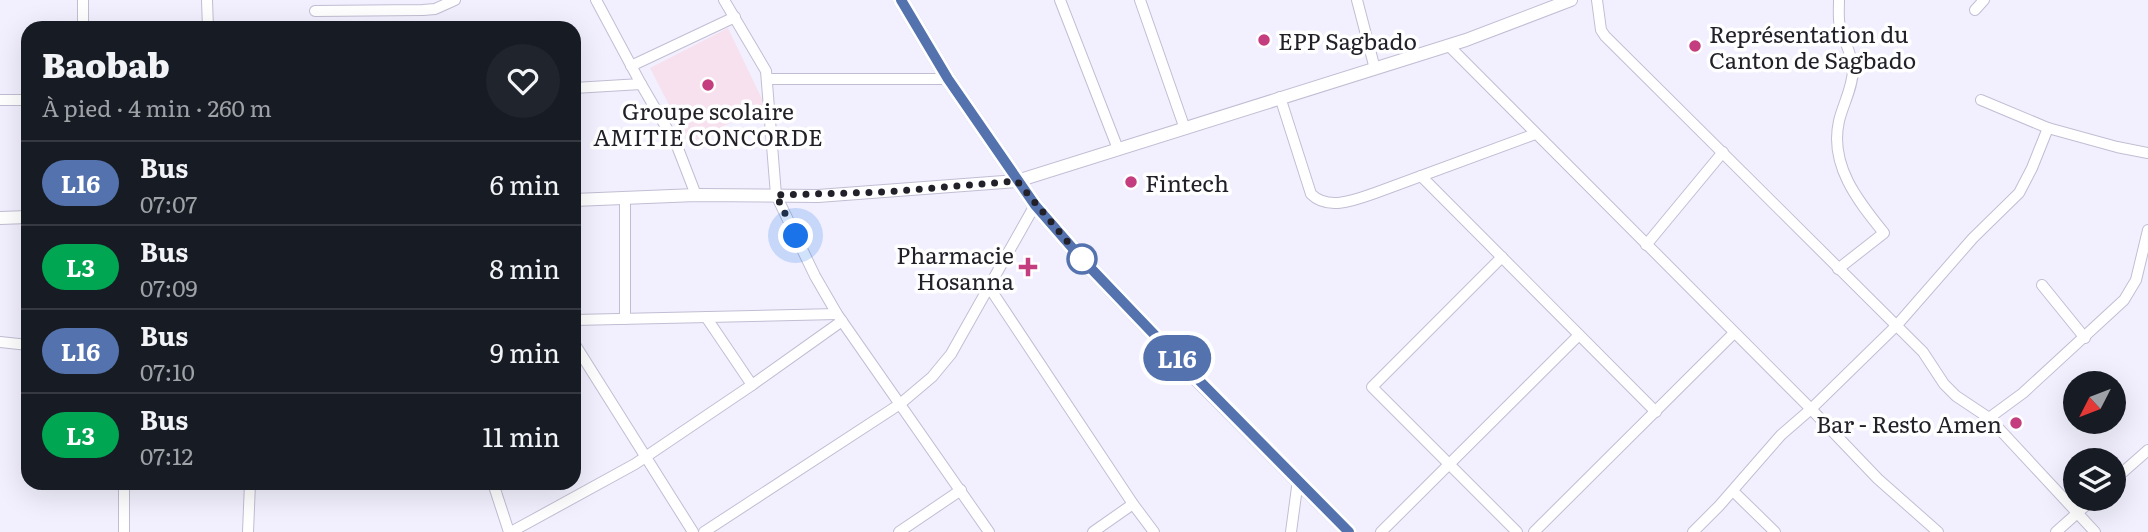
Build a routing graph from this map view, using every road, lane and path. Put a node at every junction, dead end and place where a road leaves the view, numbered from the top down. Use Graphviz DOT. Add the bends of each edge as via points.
graph roads {
  1 [pos="83,0"];
  2 [pos="207,0"];
  3 [pos="455,0"];
  4 [pos="596,0"];
  5 [pos="724,0"];
  6 [pos="901,0"];
  7 [pos="1060,0"];
  8 [pos="1140,0"];
  9 [pos="1357,0"];
  10 [pos="1571,0"];
  11 [pos="1597,0"];
  12 [pos="1839,0"];
  13 [pos="1984,0"];
  14 [pos="1546,4"];
  15 [pos="1975,10"];
  16 [pos="315,11"];
  17 [pos="735,17"];
  18 [pos="83,21"];
  19 [pos="208,21"];
  20 [pos="1448,46"];
  21 [pos="631,66"];
  22 [pos="1375,69"];
  23 [pos="767,79"];
  24 [pos="948,79"];
  25 [pos="641,84"];
  26 [pos="581,88"];
  27 [pos="1280,97"];
  28 [pos="0,100"];
  29 [pos="21,100"];
  30 [pos="1981,100"];
  31 [pos="2048,128"];
  32 [pos="1185,129"];
  33 [pos="1535,134"];
  34 [pos="1118,149"];
  35 [pos="1723,152"];
  36 [pos="2148,153"];
  37 [pos="1421,176"];
  38 [pos="1017,181"];
  39 [pos="696,195"];
  40 [pos="776,195"];
  41 [pos="625,198"];
  42 [pos="581,200"];
  43 [pos="1035,205"];
  44 [pos="21,217"];
  45 [pos="0,218"];
  46 [pos="2148,230"];
  47 [pos="1646,245"];
  48 [pos="1502,257"];
  49 [pos="1838,269"];
  50 [pos="2042,285"];
  51 [pos="989,287"];
  52 [pos="706,317"];
  53 [pos="625,318"];
  54 [pos="839,318"];
  55 [pos="581,320"];
  56 [pos="1896,326"];
  57 [pos="1734,333"];
  58 [pos="1579,335"];
  59 [pos="2085,338"];
  60 [pos="0,342"];
  61 [pos="21,344"];
  62 [pos="581,354"];
  63 [pos="752,385"];
  64 [pos="900,404"];
  65 [pos="1811,409"];
  66 [pos="1656,412"];
  67 [pos="1989,418"];
  68 [pos="2148,450"];
  69 [pos="645,457"];
  70 [pos="1449,464"];
  71 [pos="2126,469"];
  72 [pos="1298,480"];
  73 [pos="961,489"];
  74 [pos="124,490"];
  75 [pos="250,490"];
  76 [pos="495,490"];
  77 [pos="1732,491"];
  78 [pos="1133,504"];
  79 [pos="2079,511"];
  80 [pos="2077,513"];
  81 [pos="124,532"];
  82 [pos="248,532"];
  83 [pos="510,532"];
  84 [pos="693,532"];
  85 [pos="705,532"];
  86 [pos="898,532"];
  87 [pos="989,532"];
  88 [pos="1093,532"];
  89 [pos="1154,532"];
  90 [pos="1291,532"];
  91 [pos="1349,532"];
  92 [pos="1381,532"];
  93 [pos="1517,532"];
  94 [pos="1534,532"];
  95 [pos="1693,532"];
  96 [pos="1776,532"];
  97 [pos="1938,532"];
  98 [pos="2056,532"];
  99 [pos="2095,532"];
  1 -- 18 [label="street"];
  2 -- 19 [label="street"];
  3 -- 16 [label="street" via="423,10"];
  4 -- 21 [label="street"];
  5 -- 17 [label="street"];
  6 -- 24 [label="main road"];
  7 -- 34 [label="street"];
  8 -- 32 [label="street"];
  9 -- 22 [label="street"];
  10 -- 14 [label="street"];
  11 -- 35 [label="street" via="1605,36"];
  12 -- 49 [label="street" via="1840,27 1853,65 1835,146 1857,200 1884,233"];
  13 -- 15 [label="street"];
  14 -- 20 [label="street"];
  17 -- 21 [label="street"];
  17 -- 23 [label="street"];
  20 -- 22 [label="street"];
  20 -- 33 [label="street"];
  21 -- 25 [label="street"];
  22 -- 27 [label="street"];
  23 -- 24 [label="street"];
  23 -- 40 [label="street"];
  24 -- 38 [label="main road"];
  25 -- 26 [label="street"];
  25 -- 39 [label="street" via="677,146"];
  27 -- 32 [label="street"];
  27 -- 37 [label="street" via="1316,198 1333,203 1351,201"];
  28 -- 29 [label="street"];
  30 -- 31 [label="street"];
  31 -- 36 [label="street"];
  31 -- 56 [label="street" via="2019,193"];
  32 -- 34 [label="street"];
  33 -- 37 [label="street"];
  33 -- 47 [label="street"];
  34 -- 38 [label="street"];
  35 -- 47 [label="street"];
  35 -- 49 [label="street"];
  37 -- 48 [label="street"];
  38 -- 40 [label="street"];
  38 -- 43 [label="main road"];
  39 -- 40 [label="street"];
  39 -- 41 [label="street"];
  40 -- 54 [label="street"];
  41 -- 42 [label="street"];
  41 -- 53 [label="street"];
  43 -- 51 [label="street"];
  43 -- 72 [label="main road" via="1107,286"];
  44 -- 45 [label="street"];
  46 -- 59 [label="street" via="2136,280 2124,300"];
  47 -- 57 [label="street"];
  48 -- 58 [label="street"];
  48 -- 70 [label="street" via="1372,387"];
  49 -- 56 [label="street"];
  50 -- 59 [label="street"];
  51 -- 64 [label="street" via="945,363"];
  51 -- 78 [label="street"];
  52 -- 53 [label="street"];
  52 -- 54 [label="street"];
  52 -- 63 [label="street"];
  53 -- 55 [label="street"];
  54 -- 63 [label="street"];
  54 -- 64 [label="street"];
  56 -- 65 [label="street"];
  56 -- 67 [label="street" via="1923,352 1956,396"];
  57 -- 65 [label="street"];
  57 -- 66 [label="street"];
  58 -- 66 [label="street"];
  58 -- 70 [label="street"];
  59 -- 67 [label="street"];
  60 -- 61 [label="street"];
  62 -- 69 [label="street"];
  63 -- 69 [label="street"];
  64 -- 73 [label="street"];
  64 -- 85 [label="street"];
  65 -- 77 [label="street" via="1781,435"];
  65 -- 97 [label="street" via="1878,479"];
  66 -- 94 [label="street"];
  67 -- 80 [label="street"];
  68 -- 71 [label="street"];
  69 -- 83 [label="street"];
  69 -- 84 [label="street"];
  70 -- 92 [label="street"];
  70 -- 93 [label="street"];
  72 -- 90 [label="street"];
  72 -- 91 [label="main road"];
  73 -- 86 [label="street"];
  73 -- 87 [label="street"];
  74 -- 81 [label="street"];
  75 -- 82 [label="street"];
  76 -- 83 [label="street"];
  77 -- 95 [label="street"];
  77 -- 96 [label="street"];
  78 -- 88 [label="street"];
  78 -- 89 [label="street"];
  79 -- 80 [label="street"];
  80 -- 98 [label="street"];
  80 -- 99 [label="street"];
}
